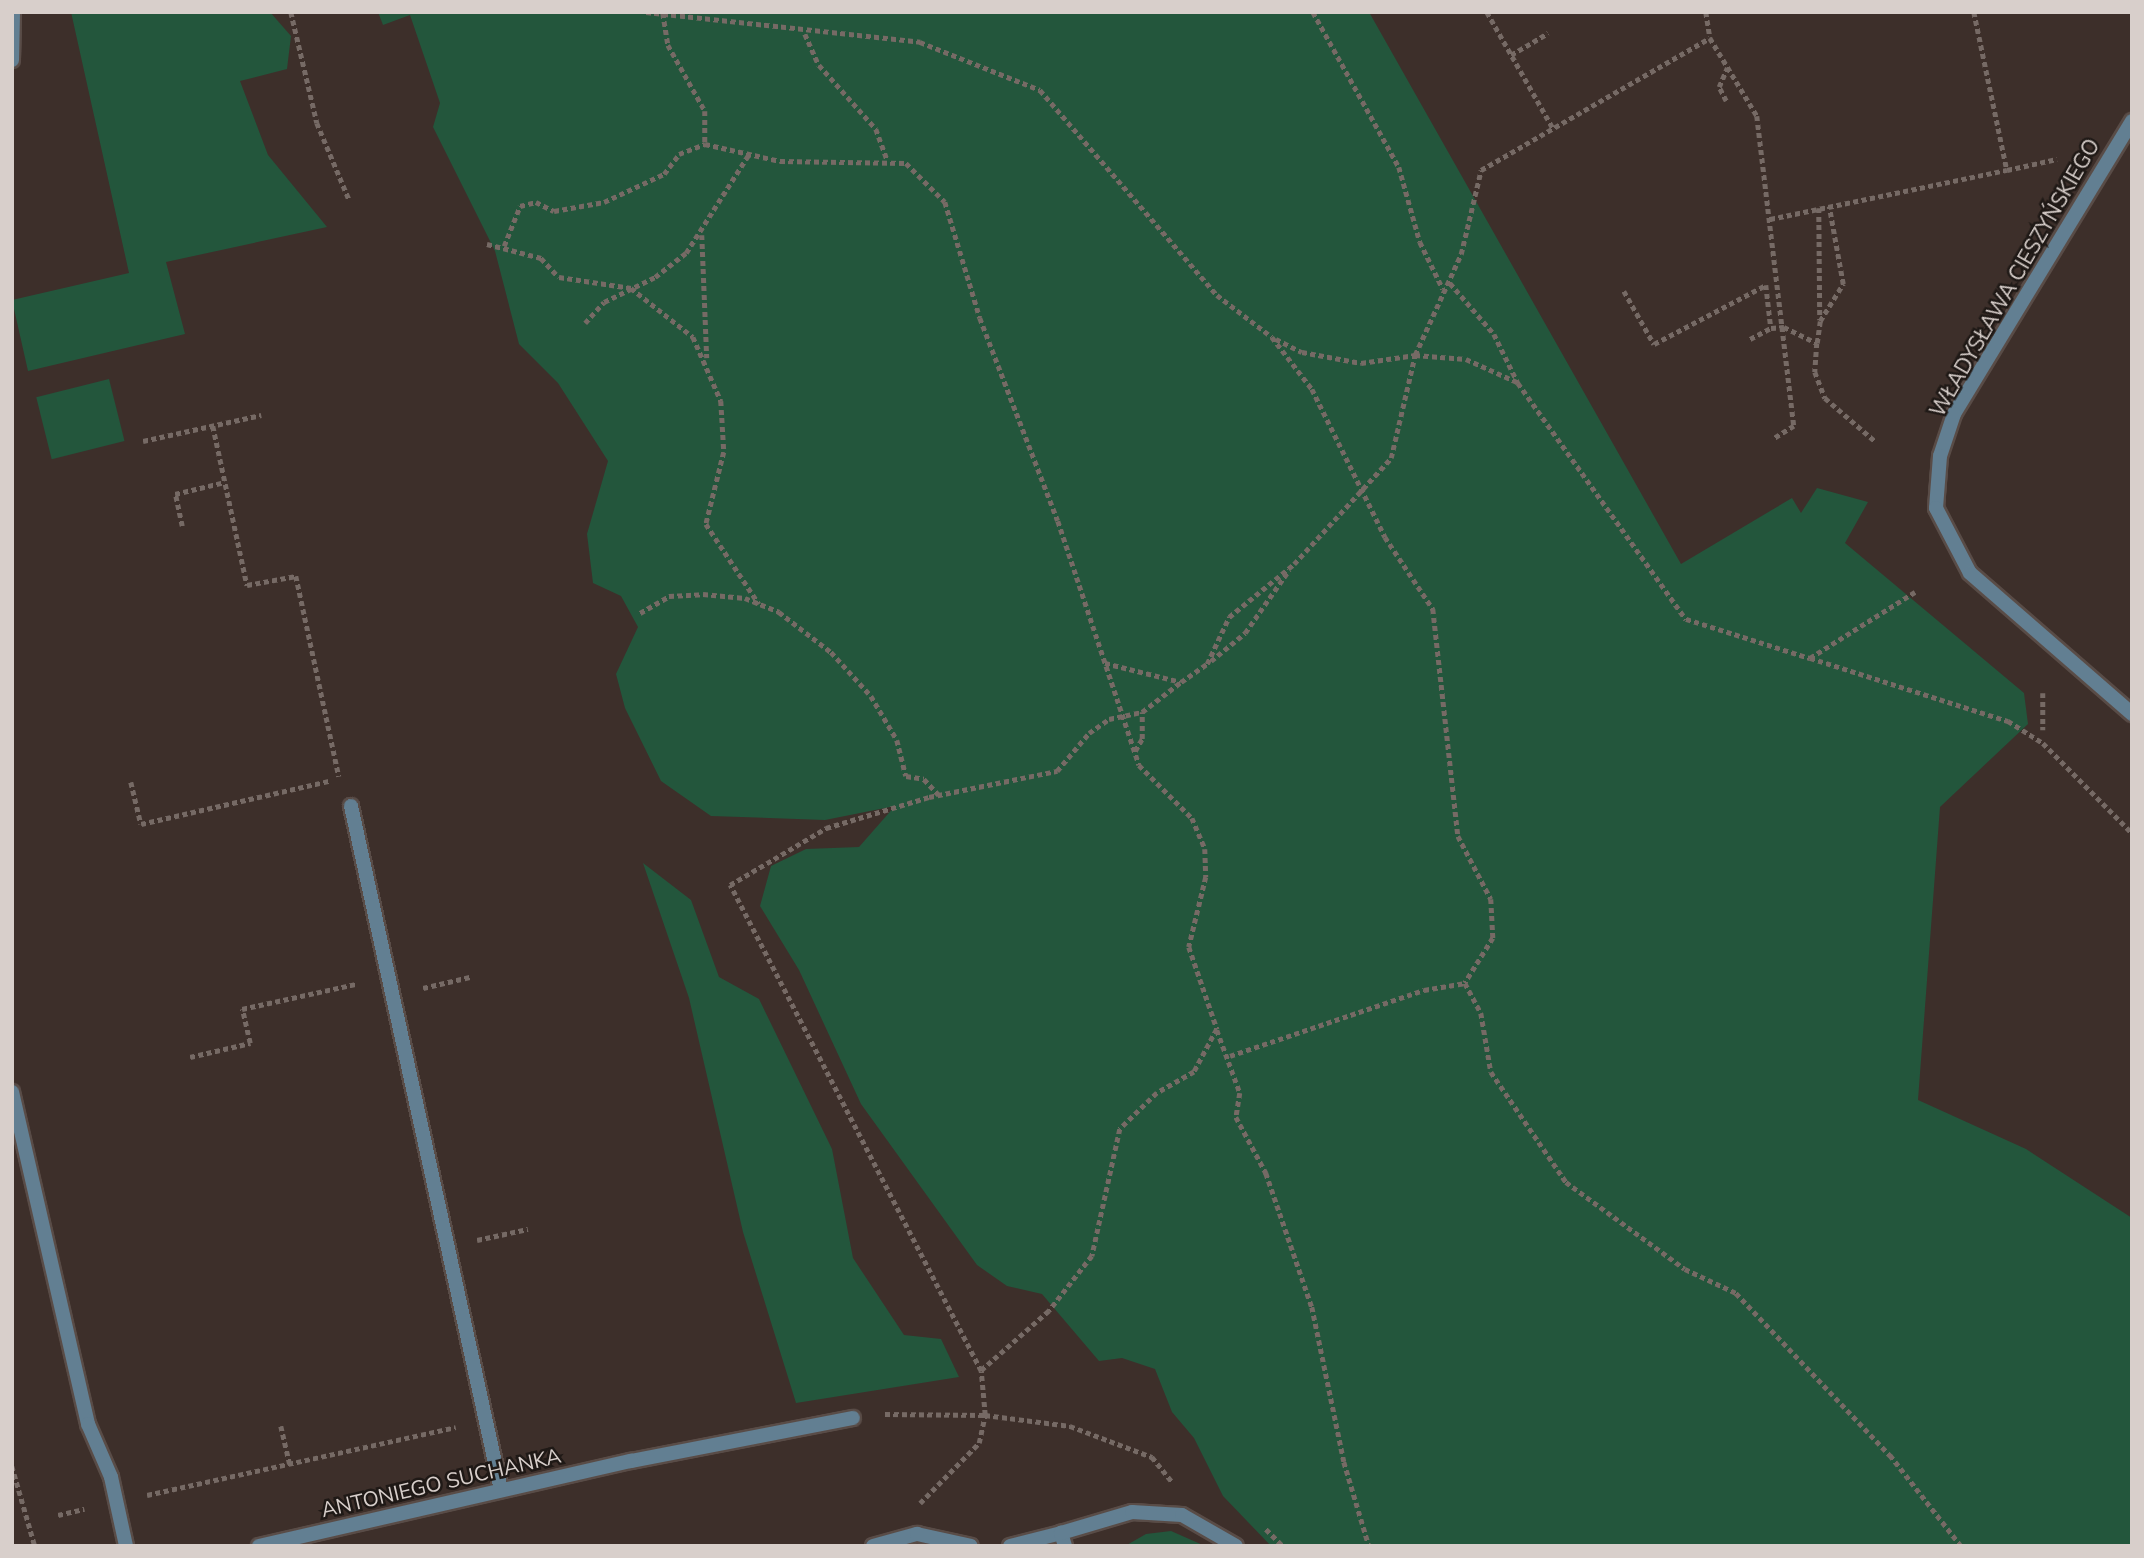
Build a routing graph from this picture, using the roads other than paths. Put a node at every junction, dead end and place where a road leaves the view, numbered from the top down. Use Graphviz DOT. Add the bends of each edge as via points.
graph roads {
  1 [pos="13,12"];
  2 [pos="12,60"];
  3 [pos="2132,121"];
  4 [pos="2132,714"];
  5 [pos="351,806"];
  6 [pos="12,1092"];
  7 [pos="853,1418"];
  8 [pos="501,1490"];
  9 [pos="1063,1539"];
  10 [pos="126,1546"];
  11 [pos="260,1546"];
  12 [pos="873,1546"];
  13 [pos="971,1546"];
  14 [pos="1010,1546"];
  15 [pos="1236,1546"];
  1 -- 2 [label="street"];
  3 -- 4 [label="street, WŁADYSŁAWA CIESZYŃSKIEGO" via="1954,414 1940,456 1936,508 1970,573"];
  5 -- 8 [label="street"];
  6 -- 10 [label="street" via="88,1424 116,1502"];
  7 -- 8 [label="street, ANTONIEGO SUCHANKA"];
  8 -- 11 [label="street, ANTONIEGO SUCHANKA"];
  9 -- 14 [label="street"];
  9 -- 15 [label="street" via="1132,1512 1182,1515"];
  12 -- 13 [label="street" via="917,1534"];
}
